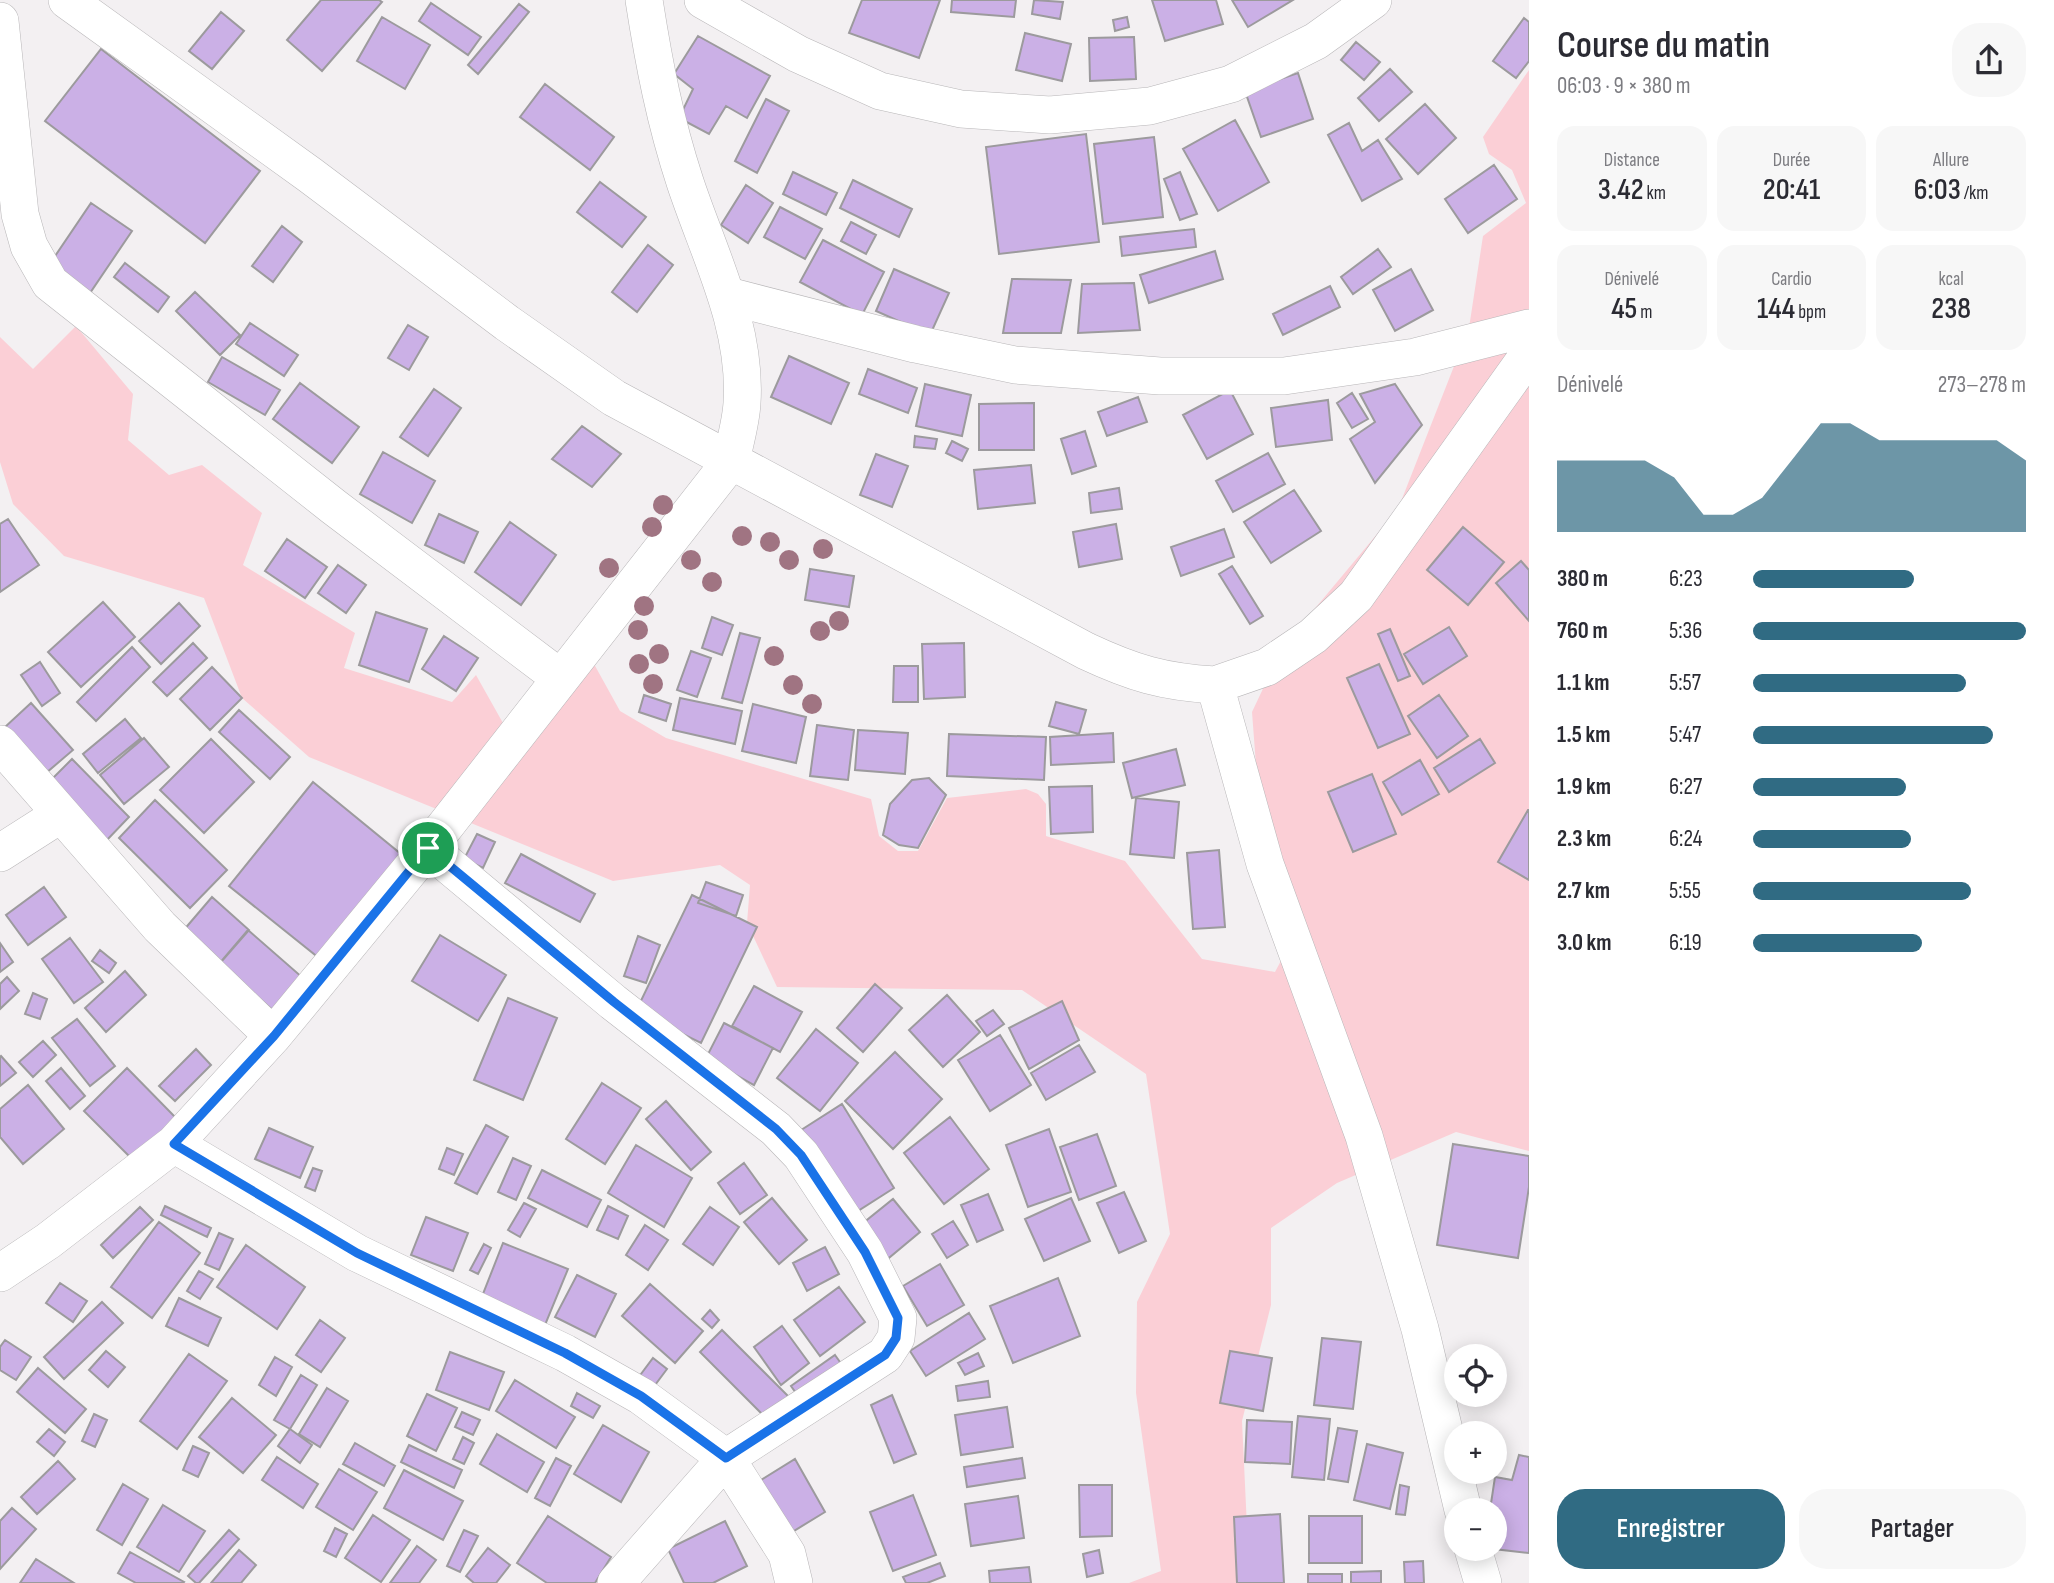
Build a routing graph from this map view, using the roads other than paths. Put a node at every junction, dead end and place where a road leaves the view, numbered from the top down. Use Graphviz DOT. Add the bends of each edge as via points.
graph roads {
  1 [pos="67,0"];
  2 [pos="644,0"];
  3 [pos="703,0"];
  4 [pos="1373,0"];
  5 [pos="0,21"];
  6 [pos="728,296"];
  7 [pos="1529,328"];
  8 [pos="1529,354"];
  9 [pos="731,461"];
  10 [pos="559,677"];
  11 [pos="1215,685"];
  12 [pos="0,744"];
  13 [pos="61,814"];
  14 [pos="428,848"];
  15 [pos="0,853"];
  16 [pos="274,1036"];
  17 [pos="174,1144"];
  18 [pos="0,1272"];
  19 [pos="726,1458"];
  20 [pos="1460,1498"];
  21 [pos="1477,1561"];
  22 [pos="616,1583"];
  23 [pos="794,1583"];
  24 [pos="1483,1583"];
  1 -- 9 [label="street" via="582,376"];
  2 -- 6 [label="street" via="660,94 685,181"];
  3 -- 4 [label="street" via="798,54 880,91 961,109 1050,116 1150,106 1231,84 1316,41"];
  5 -- 10 [label="street" via="20,214 29,246 50,283"];
  6 -- 7 [label="street" via="1014,365 1160,376 1284,376 1415,357"];
  6 -- 9 [label="street" via="741,362 742,404"];
  8 -- 11 [label="street" via="1356,596 1313,636 1267,667"];
  9 -- 10 [label="street"];
  9 -- 11 [label="street" via="1097,656 1175,683"];
  10 -- 14 [label="street"];
  11 -- 20 [label="street" via="1265,864 1367,1149 1420,1329"];
  12 -- 13 [label="street"];
  13 -- 15 [label="street"];
  13 -- 16 [label="street" via="160,927"];
  14 -- 16 [label="street"];
  14 -- 19 [label="street" via="776,1129 801,1155 865,1252 898,1318 896,1338 885,1355"];
  16 -- 17 [label="street"];
  17 -- 18 [label="street"];
  17 -- 19 [label="street" via="357,1253 565,1353 641,1396"];
  19 -- 22 [label="street"];
  19 -- 23 [label="street" via="787,1554"];
  21 -- 24 [label="street"];
}
